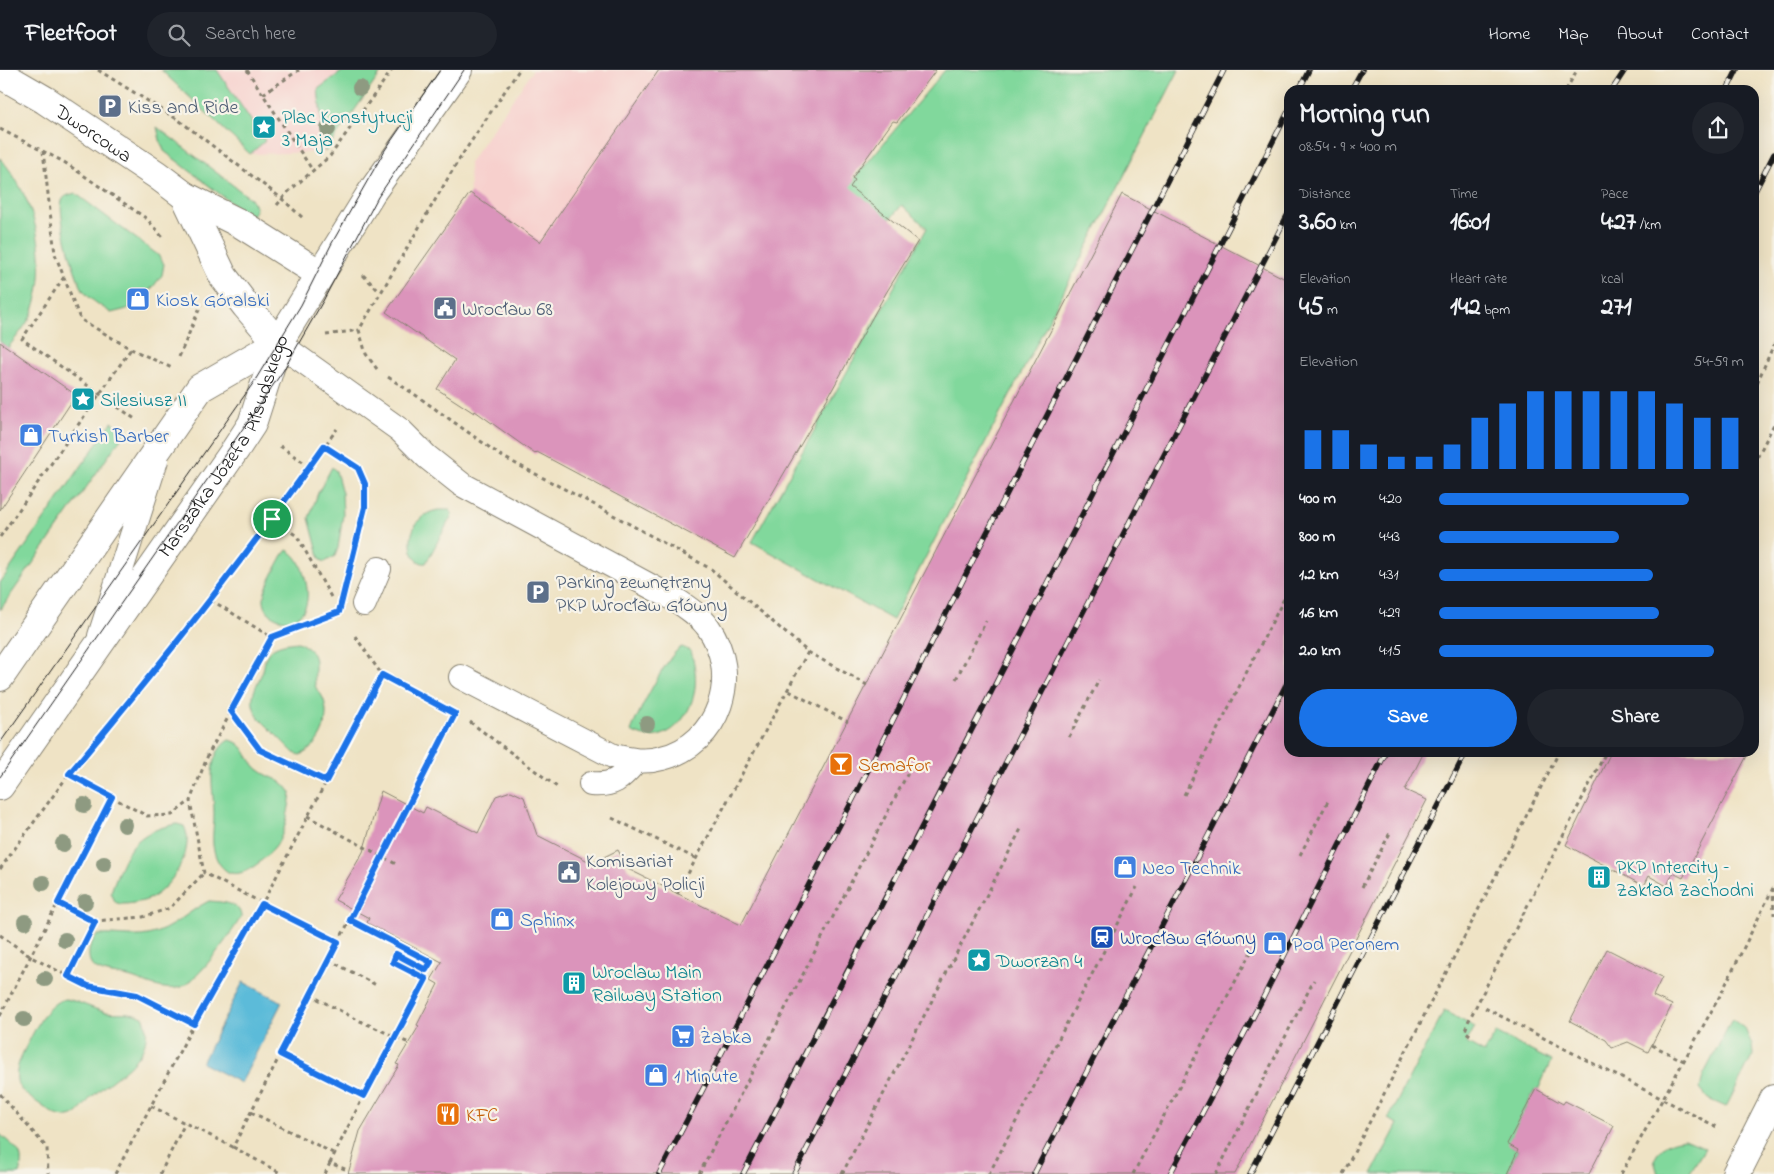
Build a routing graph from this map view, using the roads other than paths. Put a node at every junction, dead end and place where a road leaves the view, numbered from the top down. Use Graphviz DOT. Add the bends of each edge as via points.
graph roads {
  1 [pos="458,70"];
  2 [pos="0,74"];
  3 [pos="185,196"];
  4 [pos="320,274"];
  5 [pos="278,343"];
  6 [pos="160,447"];
  7 [pos="379,569"];
  8 [pos="364,604"];
  9 [pos="96,649"];
  10 [pos="0,677"];
  11 [pos="461,677"];
  12 [pos="636,761"];
  13 [pos="591,784"];
  14 [pos="0,786"];
  15 [pos="1774,1099"];
  16 [pos="1736,1174"];
  1 -- 4 [label="street" via="371,193"];
  2 -- 3 [label="street, Dworcowa"];
  3 -- 4 [label="street, Dworcowa" via="241,224"];
  3 -- 5 [label="street, Dworcowa" via="223,276"];
  4 -- 5 [label="street"];
  5 -- 6 [label="street, Marszałka Józefa Piłsudskiego" via="200,388"];
  5 -- 9 [label="street, Marszałka Józefa Piłsudskiego" via="252,424"];
  5 -- 12 [label="lane" via="400,430 461,484 676,600 707,626 722,654 724,670 721,703 710,725 697,739 674,754 661,759"];
  6 -- 9 [label="lane"];
  6 -- 10 [label="street, Marszałka Józefa Piłsudskiego"];
  7 -- 8 [label="lane"];
  9 -- 14 [label="street, Marszałka Józefa Piłsudskiego"];
  11 -- 12 [label="lane" via="613,756"];
  12 -- 13 [label="lane" via="622,777 605,785"];
  15 -- 16 [label="street"];
}
